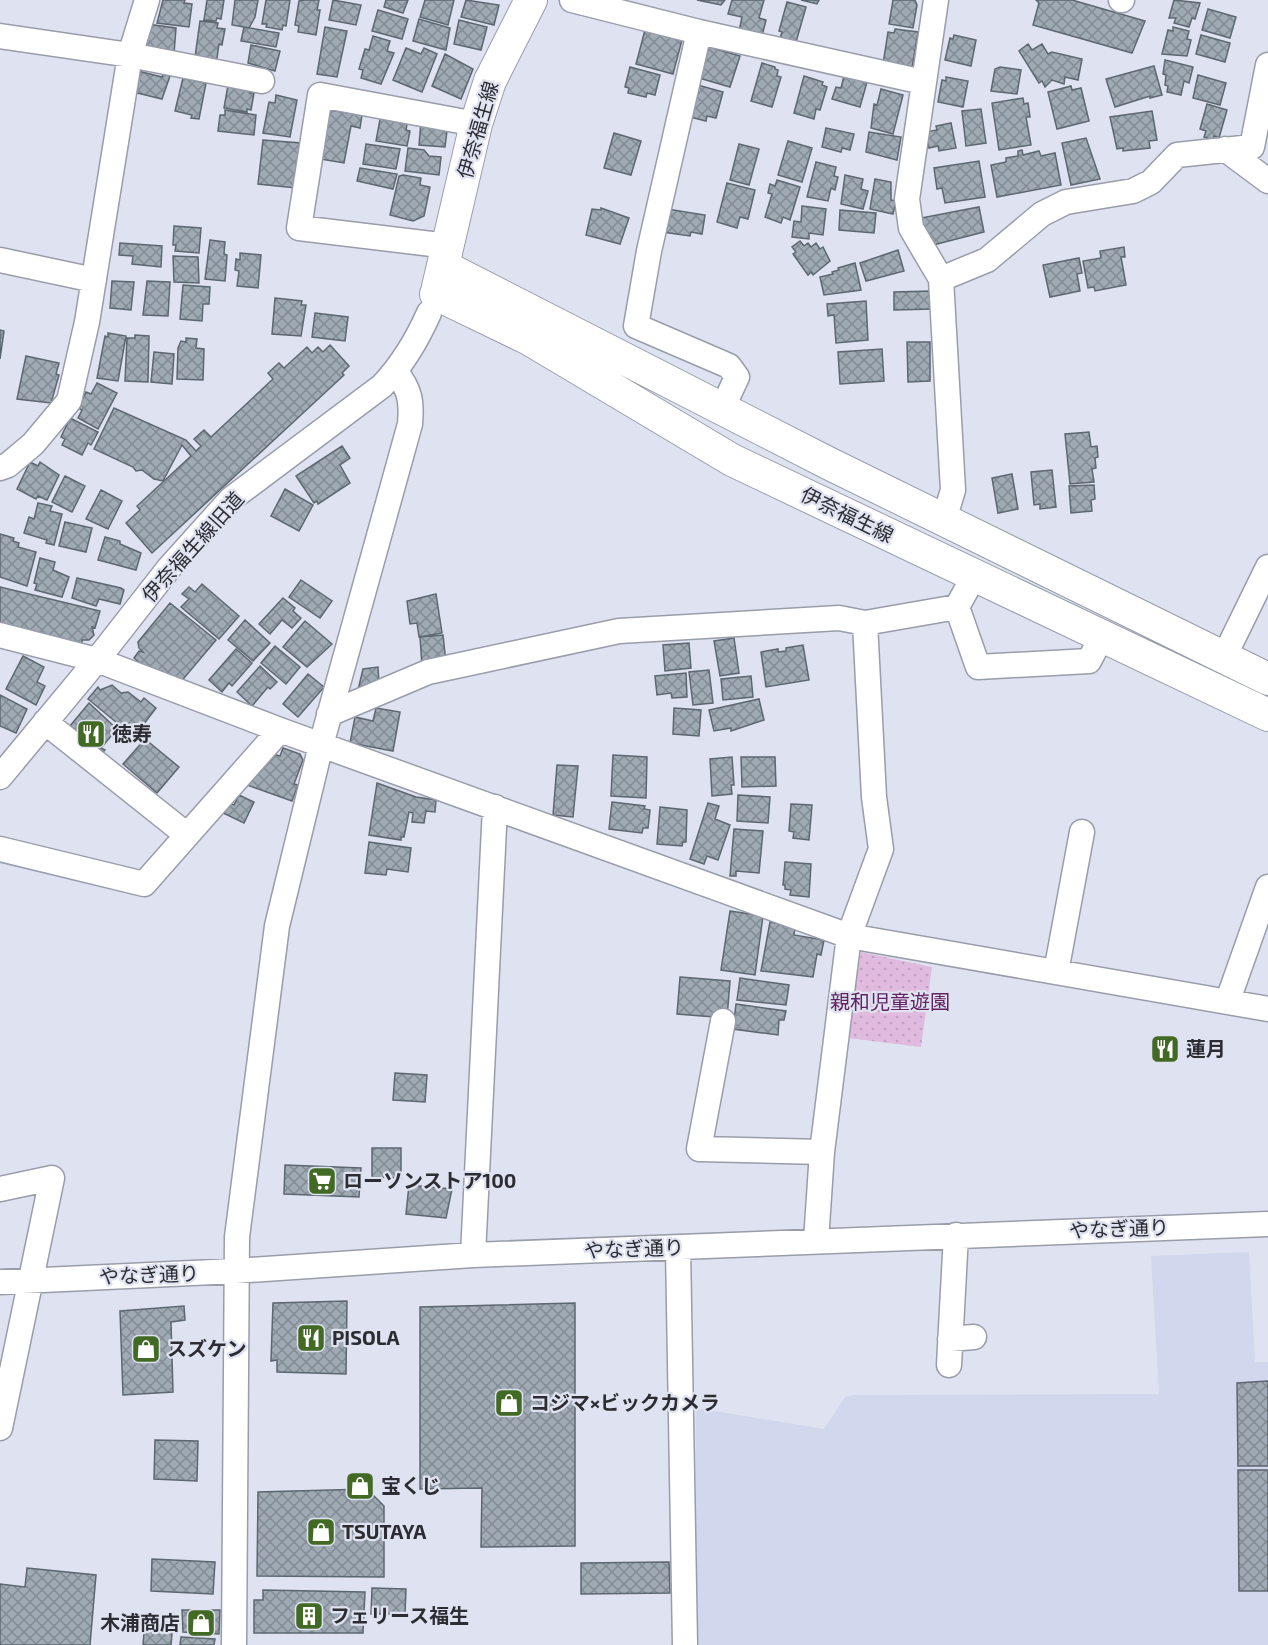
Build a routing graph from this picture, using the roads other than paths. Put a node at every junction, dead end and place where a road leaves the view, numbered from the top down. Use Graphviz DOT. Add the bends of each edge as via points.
graph roads {
  1 [pos="147,0"];
  2 [pos="531,0"];
  3 [pos="572,0"];
  4 [pos="936,0"];
  5 [pos="699,32"];
  6 [pos="0,36"];
  7 [pos="130,55"];
  8 [pos="1268,65"];
  9 [pos="262,81"];
  10 [pos="922,82"];
  11 [pos="476,124"];
  12 [pos="1225,150"];
  13 [pos="1268,181"];
  14 [pos="0,260"];
  15 [pos="941,279"];
  16 [pos="94,280"];
  17 [pos="439,280"];
  18 [pos="396,372"];
  19 [pos="722,409"];
  20 [pos="0,468"];
  21 [pos="944,520"];
  22 [pos="1268,567"];
  23 [pos="974,576"];
  24 [pos="957,607"];
  25 [pos="865,623"];
  26 [pos="0,635"];
  27 [pos="1101,638"];
  28 [pos="1224,657"];
  29 [pos="97,660"];
  30 [pos="1268,679"];
  31 [pos="329,714"];
  32 [pos="1268,716"];
  33 [pos="45,722"];
  34 [pos="280,730"];
  35 [pos="321,745"];
  36 [pos="0,777"];
  37 [pos="495,807"];
  38 [pos="1082,832"];
  39 [pos="187,835"];
  40 [pos="0,849"];
  41 [pos="1268,887"];
  42 [pos="849,936"];
  43 [pos="1056,972"];
  44 [pos="1228,1000"];
  45 [pos="1268,1009"];
  46 [pos="723,1021"];
  47 [pos="822,1152"];
  48 [pos="0,1189"];
  49 [pos="1268,1224"];
  50 [pos="956,1235"];
  51 [pos="816,1241"];
  52 [pos="678,1248"];
  53 [pos="472,1255"];
  54 [pos="235,1271"];
  55 [pos="33,1280"];
  56 [pos="0,1281"];
  57 [pos="974,1337"];
  58 [pos="950,1339"];
  59 [pos="949,1365"];
  60 [pos="0,1428"];
  61 [pos="234,1645"];
  62 [pos="685,1645"];
  1 -- 7 [label="street"];
  2 -- 11 [label="main road, 伊奈福生線" via="490,81"];
  3 -- 5 [label="street"];
  4 -- 10 [label="street"];
  5 -- 10 [label="street"];
  5 -- 19 [label="street" via="649,251 636,326 729,366 737,377"];
  6 -- 7 [label="street"];
  7 -- 9 [label="street"];
  7 -- 16 [label="street"];
  8 -- 12 [label="street" via="1252,147"];
  10 -- 15 [label="street" via="907,200 911,228"];
  11 -- 17 [label="main road, 伊奈福生線"];
  11 -- 17 [label="street" via="320,95 299,228"];
  12 -- 13 [label="street"];
  12 -- 15 [label="street" via="1177,155 1151,182 1133,191 1066,202 1042,214 987,260"];
  14 -- 16 [label="street"];
  15 -- 21 [label="street" via="953,490"];
  16 -- 20 [label="street" via="69,401 33,444"];
  17 -- 18 [label="street, 伊奈福生線旧道" via="420,334"];
  17 -- 19 [label="main road, 伊奈福生線"];
  17 -- 23 [label="main road, 伊奈福生線" via="529,339 732,460"];
  18 -- 29 [label="street, 伊奈福生線旧道" via="356,408 231,499 169,568"];
  18 -- 31 [label="street" via="412,400 410,424"];
  19 -- 21 [label="main road, 伊奈福生線"];
  21 -- 28 [label="main road, 伊奈福生線"];
  22 -- 28 [label="street"];
  23 -- 24 [label="street"];
  23 -- 27 [label="main road, 伊奈福生線"];
  24 -- 25 [label="street"];
  24 -- 27 [label="street" via="978,667 1089,661"];
  25 -- 31 [label="street" via="839,618 620,631 428,672"];
  25 -- 42 [label="street" via="874,797 881,849"];
  26 -- 29 [label="street"];
  27 -- 32 [label="main road, 伊奈福生線"];
  28 -- 30 [label="main road, 伊奈福生線"];
  29 -- 33 [label="street, 伊奈福生線旧道"];
  29 -- 34 [label="street"];
  31 -- 35 [label="street"];
  33 -- 36 [label="street, 伊奈福生線旧道"];
  33 -- 39 [label="street"];
  34 -- 35 [label="street"];
  34 -- 39 [label="street"];
  35 -- 37 [label="street"];
  35 -- 54 [label="street" via="277,926"];
  37 -- 42 [label="street"];
  37 -- 53 [label="street"];
  38 -- 43 [label="street"];
  39 -- 40 [label="street" via="144,884"];
  41 -- 44 [label="street"];
  42 -- 43 [label="street"];
  42 -- 47 [label="street"];
  43 -- 44 [label="street"];
  44 -- 45 [label="street"];
  46 -- 47 [label="street" via="699,1149"];
  47 -- 51 [label="street"];
  48 -- 55 [label="street" via="52,1178"];
  49 -- 50 [label="street, やなぎ通り"];
  50 -- 51 [label="street, やなぎ通り"];
  50 -- 58 [label="street"];
  51 -- 52 [label="street, やなぎ通り"];
  52 -- 53 [label="street, やなぎ通り"];
  52 -- 62 [label="street"];
  53 -- 54 [label="street, やなぎ通り"];
  54 -- 55 [label="street, やなぎ通り"];
  54 -- 61 [label="street"];
  55 -- 56 [label="street, やなぎ通り"];
  55 -- 60 [label="street"];
  57 -- 58 [label="street"];
  58 -- 59 [label="street"];
}
